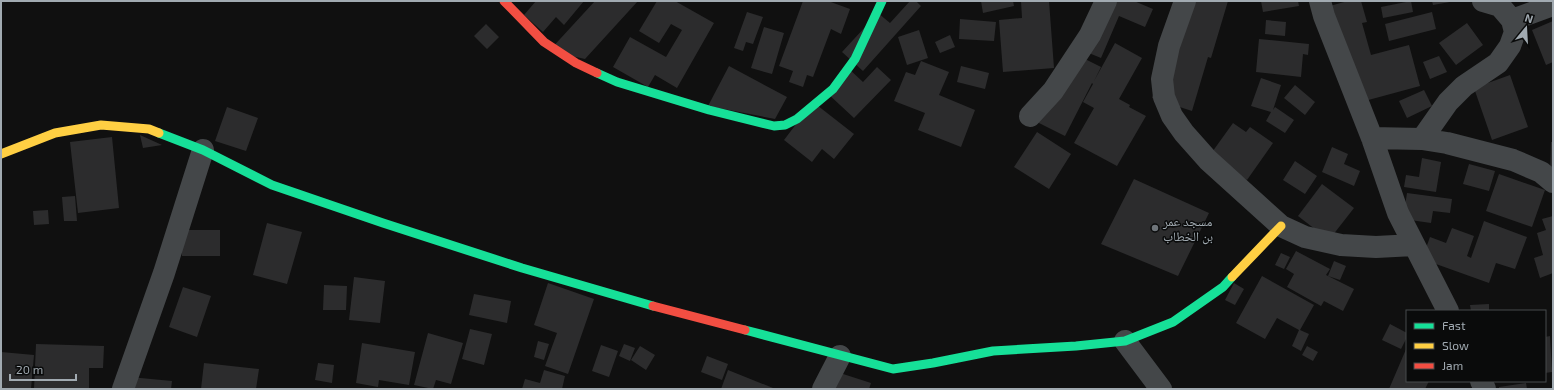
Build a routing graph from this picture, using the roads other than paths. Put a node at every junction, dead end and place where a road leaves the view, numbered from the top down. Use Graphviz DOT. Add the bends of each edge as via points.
graph roads {
  1 [pos="504,1"];
  2 [pos="882,1"];
  3 [pos="1106,1"];
  4 [pos="1185,1"];
  5 [pos="1320,1"];
  6 [pos="1483,1"];
  7 [pos="1553,5"];
  8 [pos="1512,20"];
  9 [pos="1030,116"];
  10 [pos="1372,138"];
  11 [pos="1422,139"];
  12 [pos="203,150"];
  13 [pos="1,154"];
  14 [pos="1553,182"];
  15 [pos="1280,226"];
  16 [pos="1414,245"];
  17 [pos="1447,310"];
  18 [pos="1125,341"];
  19 [pos="840,356"];
  20 [pos="123,389"];
  21 [pos="823,389"];
  22 [pos="1161,389"];
  1 -- 2 [label="street" via="544,42 576,63 617,82 709,110 774,126 785,125 797,119 833,89 855,59"];
  3 -- 9 [label="street" via="1090,35 1053,91"];
  4 -- 15 [label="street" via="1169,46 1162,79 1164,97 1172,116 1208,160"];
  5 -- 10 [label="street"];
  6 -- 8 [label="street" via="1500,6"];
  7 -- 8 [label="street"];
  8 -- 11 [label="street" via="1515,32 1510,46 1498,63 1464,86 1448,102"];
  10 -- 11 [label="street"];
  10 -- 16 [label="street" via="1398,213"];
  11 -- 14 [label="street" via="1513,160 1541,172"];
  12 -- 13 [label="street" via="149,129 101,125 55,133"];
  12 -- 19 [label="street" via="272,185 383,224 623,298"];
  12 -- 20 [label="street" via="164,273"];
  15 -- 16 [label="street" via="1305,237 1341,245"];
  15 -- 18 [label="street" via="1224,287 1173,322"];
  16 -- 17 [label="street"];
  18 -- 19 [label="street" via="993,351 893,369"];
  18 -- 22 [label="street"];
  19 -- 21 [label="street"];
}
